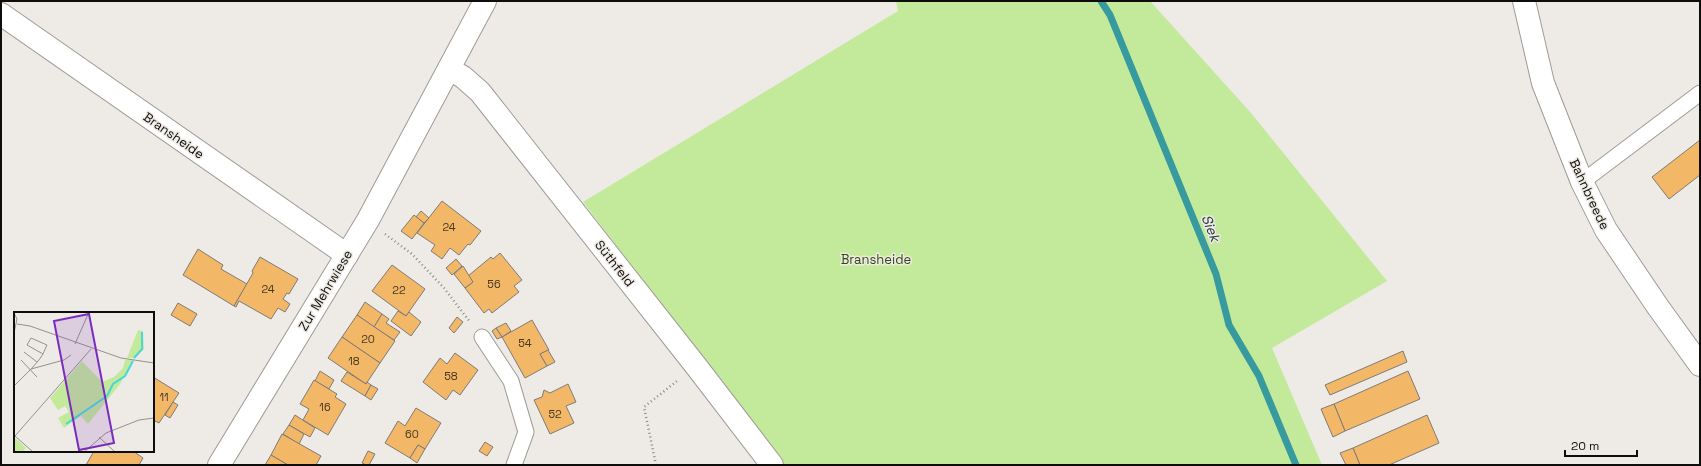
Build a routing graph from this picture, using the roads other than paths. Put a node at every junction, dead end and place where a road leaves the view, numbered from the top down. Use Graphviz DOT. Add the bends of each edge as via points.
graph roads {
  1 [pos="485,1"];
  2 [pos="1524,1"];
  3 [pos="1,14"];
  4 [pos="449,69"];
  5 [pos="1700,93"];
  6 [pos="1582,182"];
  7 [pos="346,256"];
  8 [pos="482,337"];
  9 [pos="1700,365"];
  10 [pos="219,465"];
  11 [pos="514,465"];
  12 [pos="772,465"];
  1 -- 4 [label="street"];
  2 -- 6 [label="street, Bahnbreede" via="1543,83"];
  3 -- 7 [label="street, Bransheide"];
  4 -- 7 [label="street, Zur Mehrwiese"];
  4 -- 12 [label="street, Süthfeld" via="480,92"];
  5 -- 6 [label="lane"];
  6 -- 9 [label="street, Bahnbreede" via="1606,230"];
  7 -- 10 [label="street, Zur Mehrwiese"];
  8 -- 11 [label="lane" via="511,382 526,432"];
}
